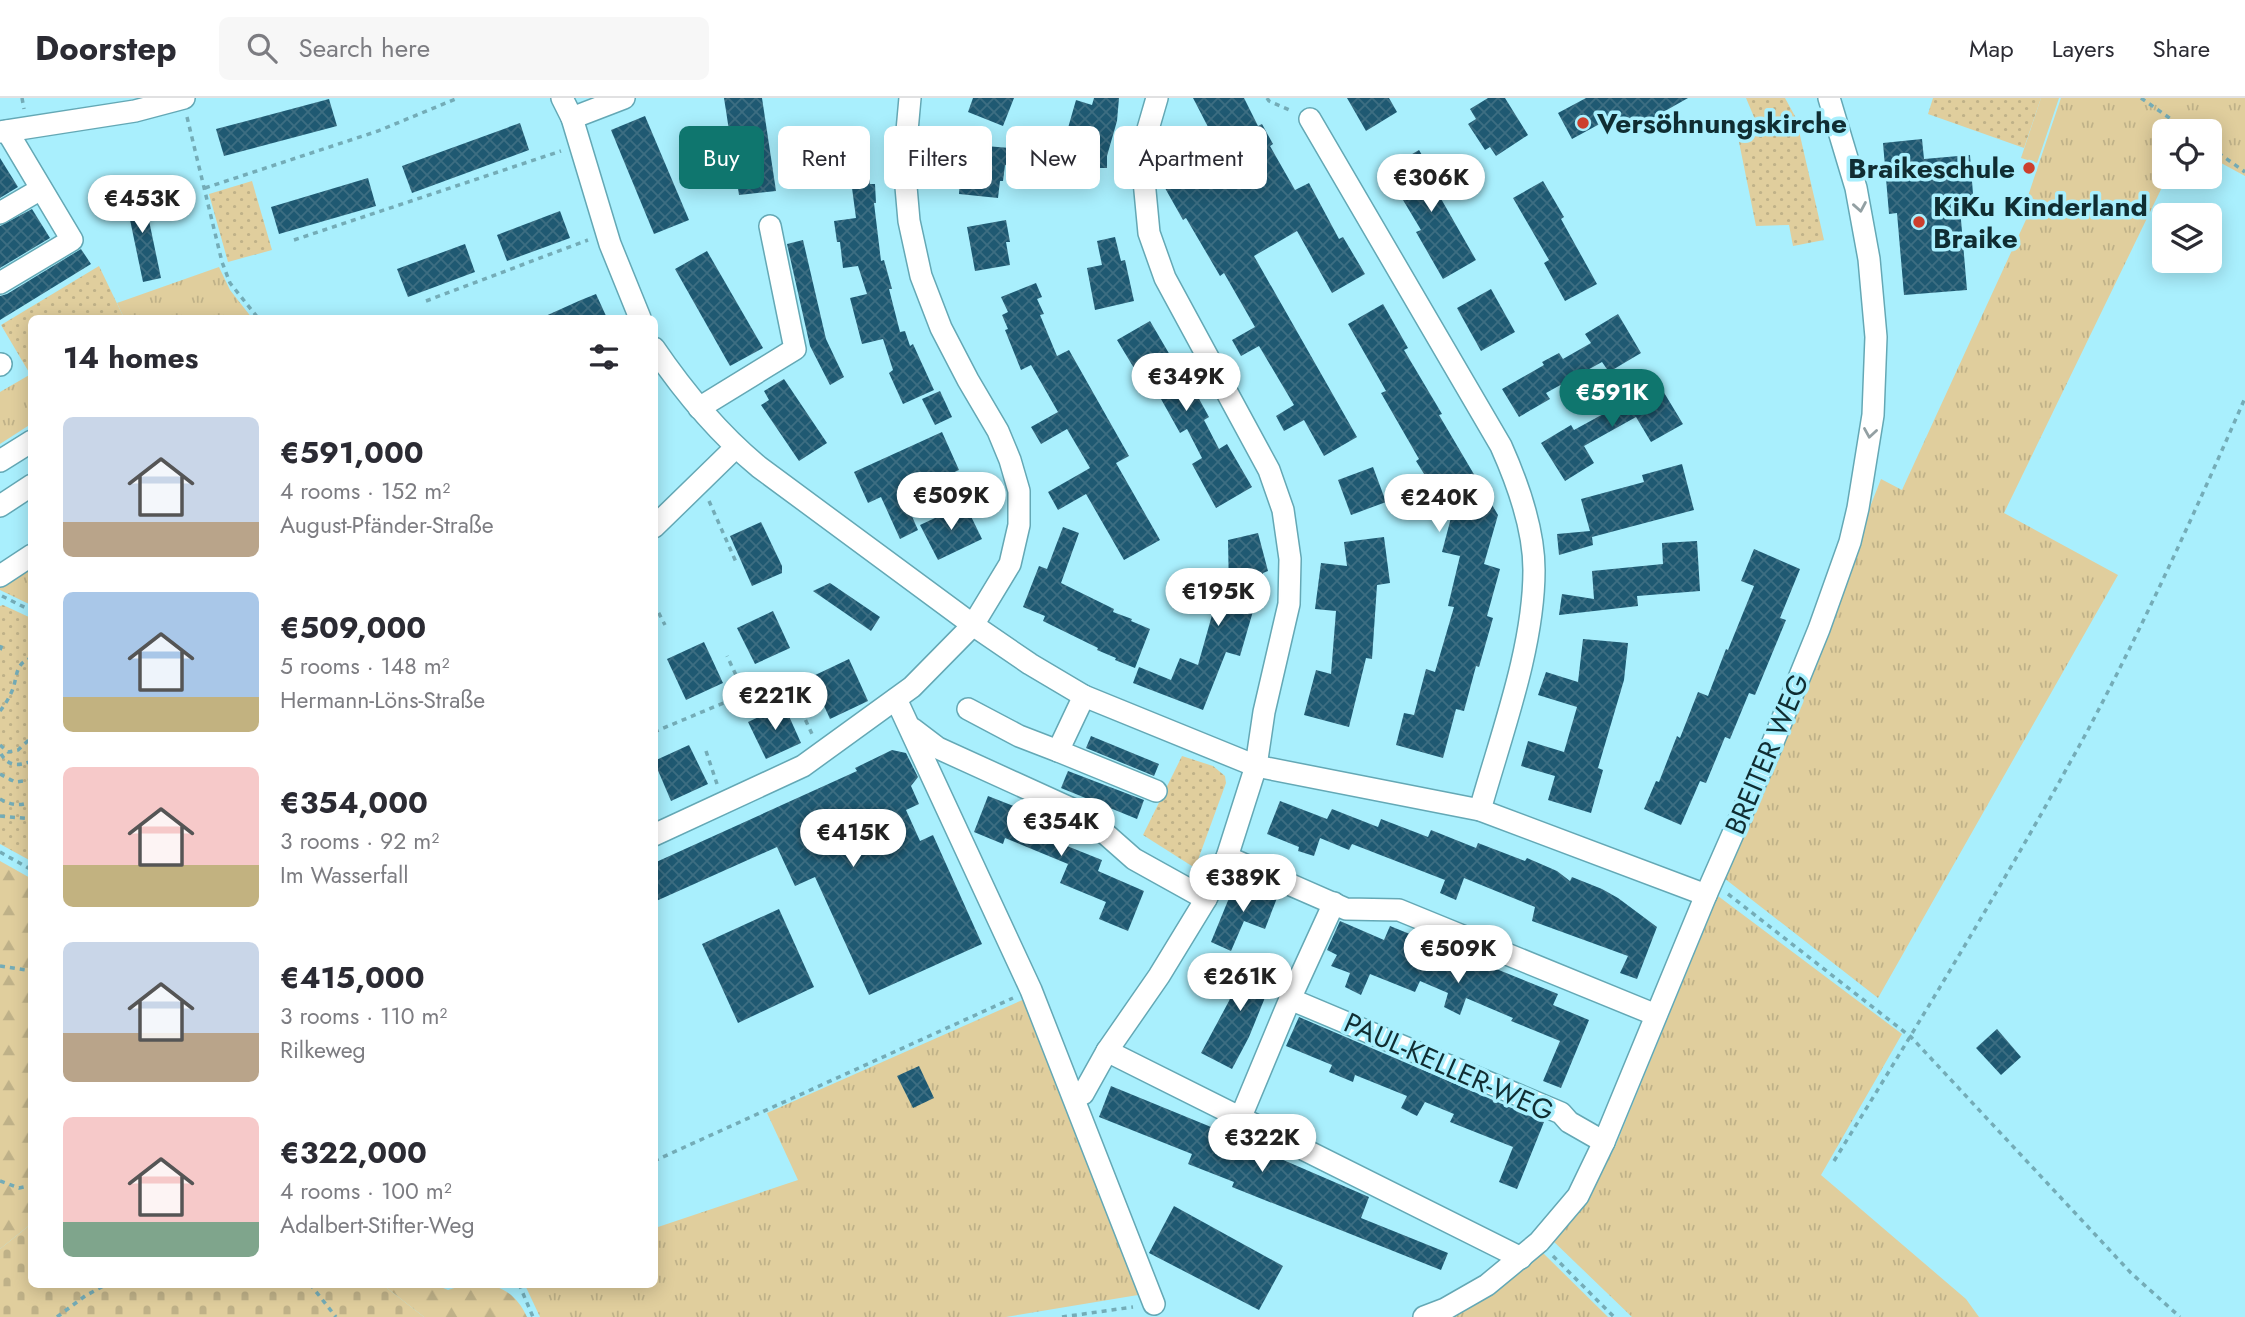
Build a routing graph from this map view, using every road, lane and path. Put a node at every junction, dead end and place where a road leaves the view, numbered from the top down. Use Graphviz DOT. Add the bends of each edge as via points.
graph roads {
  1 [pos="183,98"];
  2 [pos="458,98"];
  3 [pos="562,98"];
  4 [pos="624,98"];
  5 [pos="910,98"];
  6 [pos="1157,98"];
  7 [pos="1267,98"];
  8 [pos="1829,98"];
  9 [pos="2141,98"];
  10 [pos="572,118"];
  11 [pos="1310,119"];
  12 [pos="2172,119"];
  13 [pos="4,131"];
  14 [pos="580,144"];
  15 [pos="2222,156"];
  16 [pos="2245,172"];
  17 [pos="205,188"];
  18 [pos="41,189"];
  19 [pos="0,214"];
  20 [pos="770,226"];
  21 [pos="606,233"];
  22 [pos="294,240"];
  23 [pos="0,283"];
  24 [pos="426,301"];
  25 [pos="256,315"];
  26 [pos="639,315"];
  27 [pos="658,354"];
  28 [pos="2245,398"];
  29 [pos="699,408"];
  30 [pos="28,444"];
  31 [pos="735,447"];
  32 [pos="0,461"];
  33 [pos="701,483"];
  34 [pos="28,488"];
  35 [pos="0,506"];
  36 [pos="658,523"];
  37 [pos="28,558"];
  38 [pos="736,562"];
  39 [pos="0,576"];
  40 [pos="0,595"];
  41 [pos="28,609"];
  42 [pos="658,612"];
  43 [pos="665,625"];
  44 [pos="973,625"];
  45 [pos="727,656"];
  46 [pos="28,660"];
  47 [pos="1084,696"];
  48 [pos="896,699"];
  49 [pos="797,702"];
  50 [pos="968,709"];
  51 [pos="0,712"];
  52 [pos="907,723"];
  53 [pos="658,730"];
  54 [pos="28,741"];
  55 [pos="0,745"];
  56 [pos="706,751"];
  57 [pos="1058,751"];
  58 [pos="821,753"];
  59 [pos="0,754"];
  60 [pos="28,762"];
  61 [pos="1256,766"];
  62 [pos="0,775"];
  63 [pos="28,780"];
  64 [pos="1156,791"];
  65 [pos="0,799"];
  66 [pos="28,803"];
  67 [pos="723,803"];
  68 [pos="1480,810"];
  69 [pos="0,816"];
  70 [pos="28,819"];
  71 [pos="658,833"];
  72 [pos="0,852"];
  73 [pos="1227,856"];
  74 [pos="28,868"];
  75 [pos="1708,890"];
  76 [pos="1206,899"];
  77 [pos="1334,903"];
  78 [pos="0,966"];
  79 [pos="28,970"];
  80 [pos="1031,990"];
  81 [pos="1290,999"];
  82 [pos="1656,1015"];
  83 [pos="1911,1037"];
  84 [pos="1107,1051"];
  85 [pos="1083,1094"];
  86 [pos="1240,1119"];
  87 [pos="1604,1142"];
  88 [pos="658,1159"];
  89 [pos="1834,1161"];
  90 [pos="0,1181"];
  91 [pos="28,1186"];
  92 [pos="1539,1242"];
  93 [pos="1521,1258"];
  94 [pos="100,1288"];
  95 [pos="313,1288"];
  96 [pos="521,1288"];
  97 [pos="1154,1304"];
  98 [pos="57,1317"];
  99 [pos="336,1317"];
  100 [pos="533,1317"];
  101 [pos="1062,1317"];
  102 [pos="1424,1317"];
  103 [pos="1614,1317"];
  104 [pos="2180,1317"];
  1 -- 13 [label="street" via="135,111"];
  1 -- 17 [label="path"];
  2 -- 17 [label="path" via="378,131"];
  3 -- 10 [label="street"];
  4 -- 10 [label="street"];
  5 -- 44 [label="street" via="904,164 920,276 941,328 998,431 1019,491 1010,564"];
  6 -- 61 [label="street" via="1143,170 1150,233 1165,278 1269,470 1283,510 1290,559 1289,604"];
  7 -- 11 [label="path"];
  8 -- 75 [label="street, BREITER WEG, one-way" via="1856,188 1869,259 1875,337 1873,415 1850,542 1819,629"];
  9 -- 12 [label="path"];
  10 -- 14 [label="street"];
  11 -- 68 [label="street" via="1501,446 1526,514 1534,567 1532,610 1524,655"];
  13 -- 18 [label="street"];
  14 -- 21 [label="street"];
  14 -- 22 [label="path"];
  15 -- 16 [label="path"];
  17 -- 25 [label="path" via="230,283"];
  18 -- 19 [label="street"];
  18 -- 23 [label="street" via="72,240"];
  20 -- 29 [label="street" via="795,349"];
  21 -- 24 [label="path"];
  21 -- 26 [label="street"];
  27 -- 29 [label="street"];
  28 -- 83 [label="path" via="2177,553 2090,726"];
  29 -- 31 [label="street"];
  30 -- 32 [label="street"];
  31 -- 33 [label="street"];
  31 -- 44 [label="street"];
  33 -- 36 [label="street"];
  33 -- 38 [label="path"];
  34 -- 35 [label="street"];
  37 -- 39 [label="street"];
  40 -- 41 [label="path"];
  42 -- 43 [label="path"];
  44 -- 47 [label="street"];
  44 -- 48 [label="street"];
  45 -- 53 [label="path" via="745,694"];
  46 -- 51 [label="path" via="20,664 13,690"];
  47 -- 57 [label="street"];
  47 -- 61 [label="street"];
  48 -- 52 [label="street"];
  48 -- 58 [label="street"];
  49 -- 58 [label="path"];
  50 -- 57 [label="street"];
  52 -- 76 [label="street" via="938,748 1083,814 1135,859"];
  52 -- 80 [label="street"];
  54 -- 55 [label="path" via="8,752"];
  56 -- 67 [label="path"];
  57 -- 64 [label="street"];
  58 -- 67 [label="street"];
  59 -- 60 [label="path" via="10,764"];
  61 -- 68 [label="street"];
  61 -- 73 [label="street"];
  62 -- 63 [label="path" via="15,782"];
  65 -- 66 [label="path" via="10,804"];
  67 -- 71 [label="street"];
  68 -- 75 [label="street"];
  69 -- 70 [label="path"];
  72 -- 74 [label="path"];
  73 -- 76 [label="street"];
  73 -- 77 [label="street"];
  75 -- 82 [label="street, BREITER WEG"];
  75 -- 83 [label="path" via="1731,895"];
  76 -- 84 [label="street"];
  77 -- 81 [label="street"];
  77 -- 82 [label="street" via="1346,909 1399,910"];
  78 -- 79 [label="path"];
  80 -- 88 [label="path"];
  80 -- 97 [label="street"];
  81 -- 86 [label="street"];
  81 -- 87 [label="street, PAUL-KELLER-WEG" via="1561,1113"];
  82 -- 87 [label="street, BREITER WEG"];
  83 -- 89 [label="path"];
  83 -- 104 [label="path" via="2131,1273"];
  84 -- 85 [label="street"];
  84 -- 86 [label="street"];
  86 -- 93 [label="street"];
  87 -- 92 [label="street, BREITER WEG" via="1578,1196"];
  90 -- 91 [label="path" via="19,1188"];
  92 -- 93 [label="street, BREITER WEG"];
  92 -- 103 [label="path"];
  93 -- 102 [label="street, BREITER WEG" via="1487,1285"];
  94 -- 98 [label="path"];
  95 -- 99 [label="path"];
  96 -- 100 [label="path"];
  97 -- 101 [label="path"];
}
